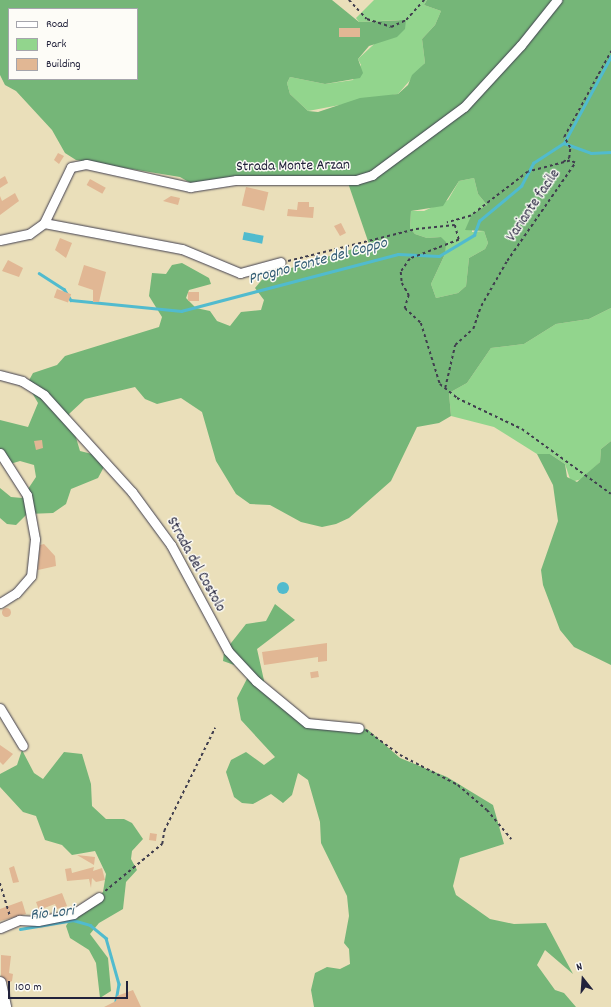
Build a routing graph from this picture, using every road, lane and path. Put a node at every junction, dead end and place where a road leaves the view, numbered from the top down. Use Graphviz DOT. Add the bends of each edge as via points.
graph roads {
  1 [pos="349,0"];
  2 [pos="424,0"];
  3 [pos="556,0"];
  4 [pos="611,52"];
  5 [pos="561,163"];
  6 [pos="44,223"];
  7 [pos="446,224"];
  8 [pos="0,240"];
  9 [pos="282,262"];
  10 [pos="0,375"];
  11 [pos="445,388"];
  12 [pos="0,453"];
  13 [pos="611,494"];
  14 [pos="0,602"];
  15 [pos="0,708"];
  16 [pos="214,728"];
  17 [pos="359,728"];
  18 [pos="23,746"];
  19 [pos="511,839"];
  20 [pos="0,883"];
  21 [pos="99,897"];
  22 [pos="12,922"];
  23 [pos="0,928"];
  24 [pos="0,983"];
  25 [pos="5,1007"];
  1 -- 2 [label="path" via="367,19 391,27 406,20"];
  3 -- 6 [label="street, Strada Monte Arzan" via="521,45 464,107 372,175 356,180 236,180 190,187 86,164 71,167"];
  4 -- 5 [label="path" via="564,137 570,148 569,158"];
  5 -- 7 [label="path, Variante facile" via="528,172 471,216"];
  5 -- 11 [label="path, Variante facile" via="575,163 508,261 481,306 473,330 455,345"];
  6 -- 8 [label="street, Strada Monte Arzan" via="29,234"];
  6 -- 9 [label="street" via="182,249 240,273"];
  7 -- 9 [label="path, Variante facile" via="328,254"];
  7 -- 11 [label="path" via="455,225 459,240 410,260 401,272 402,283 409,295 405,308 421,323 429,341 432,368"];
  10 -- 17 [label="street, Strada del Costolo" via="22,381 44,395 132,492 171,545 228,651 256,681 307,723"];
  11 -- 13 [label="path" via="457,398 522,429"];
  12 -- 14 [label="street" via="26,494 35,540 30,576 26,584"];
  15 -- 18 [label="street"];
  16 -- 21 [label="path" via="164,831 162,844"];
  17 -- 19 [label="path" via="372,731 400,755 458,785 487,810"];
  20 -- 22 [label="path"];
  21 -- 22 [label="street" via="73,914"];
  22 -- 23 [label="street"];
  24 -- 25 [label="street"];
}
